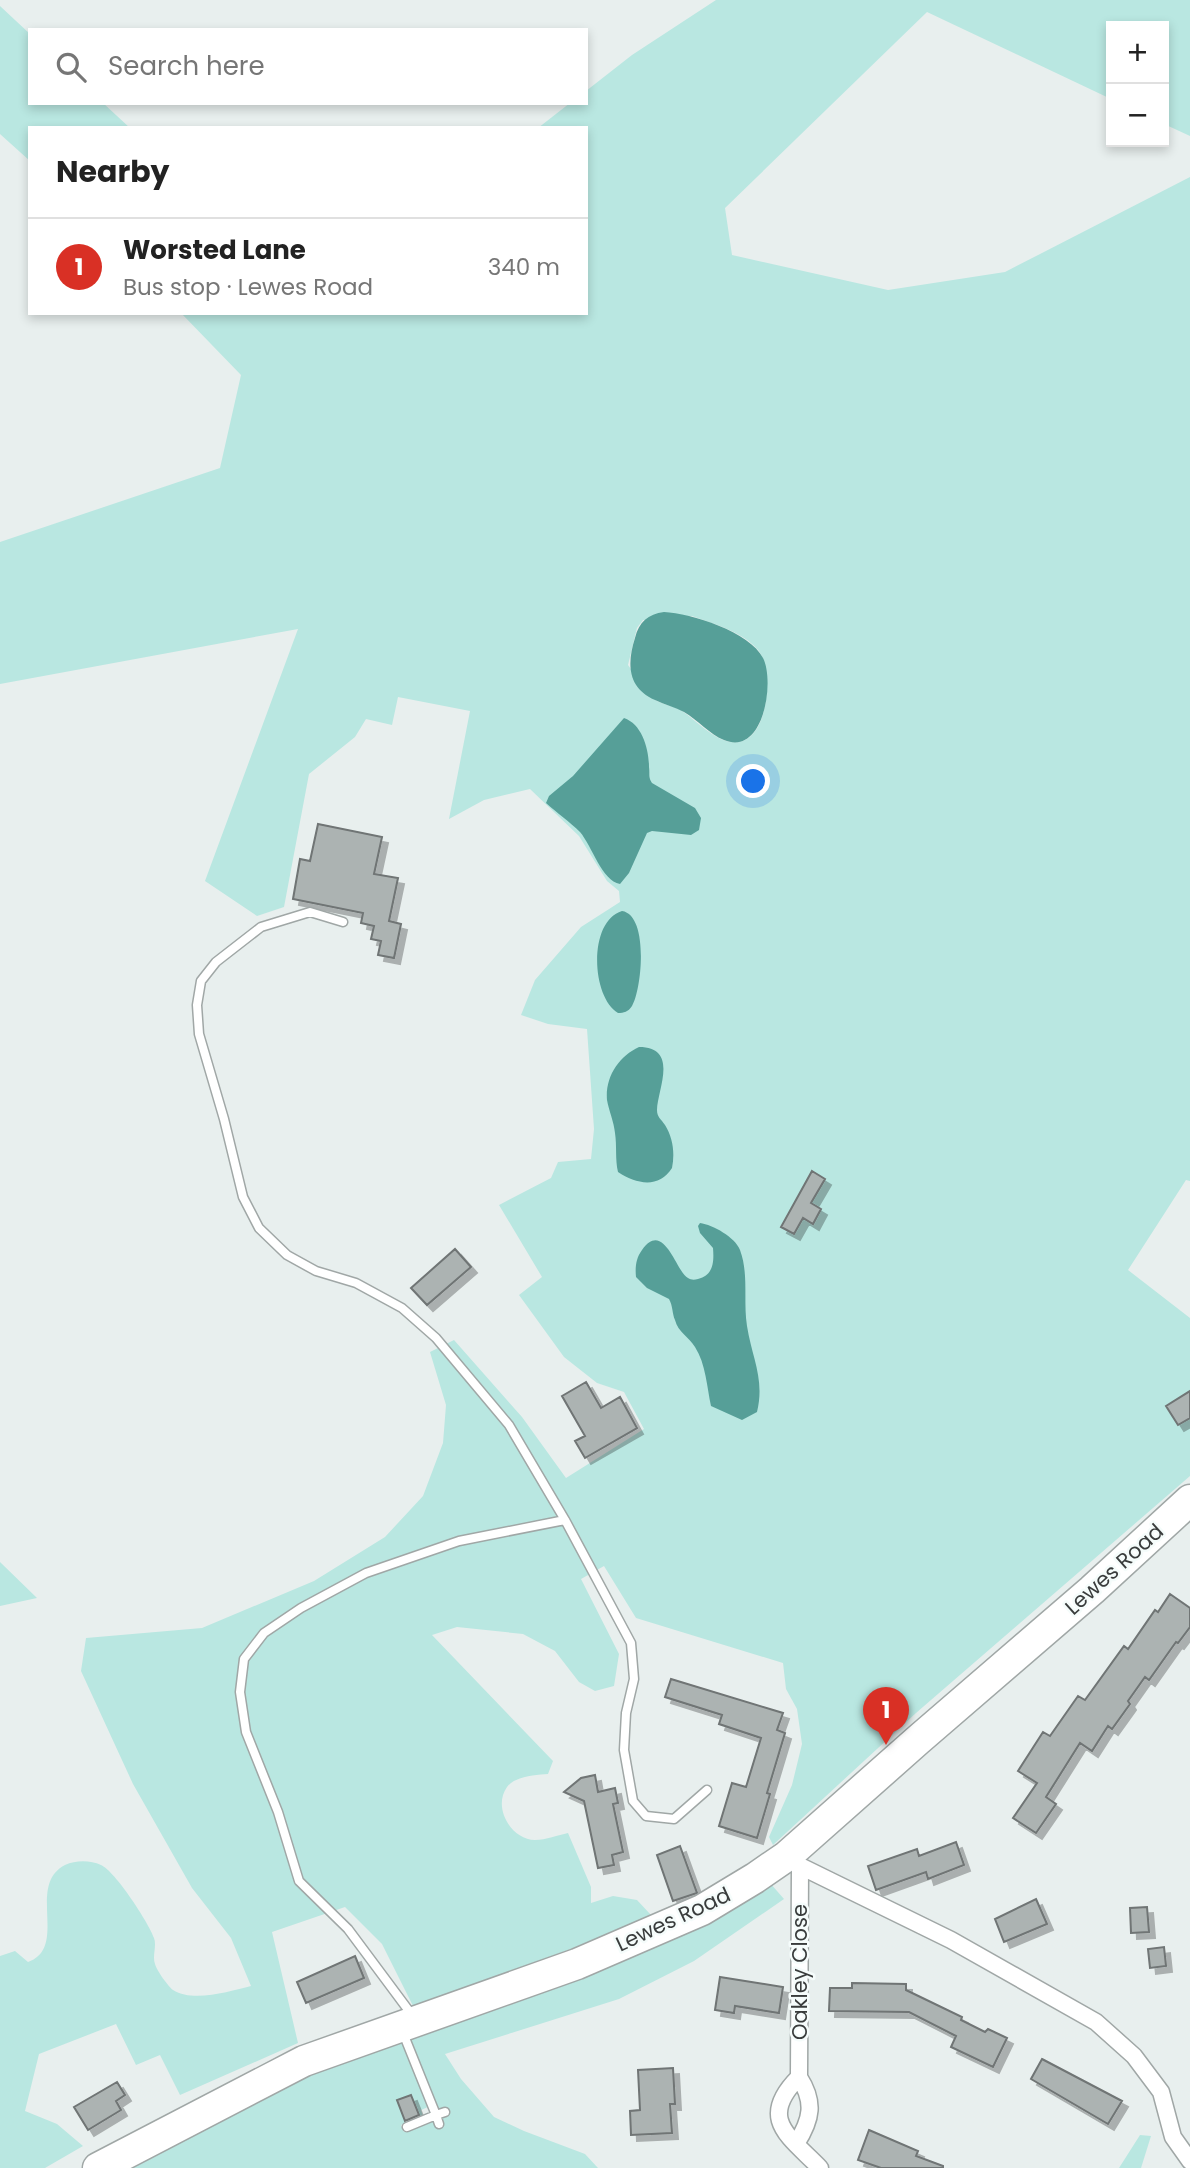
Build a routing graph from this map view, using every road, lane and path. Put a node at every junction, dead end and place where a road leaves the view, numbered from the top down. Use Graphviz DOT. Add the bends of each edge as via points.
graph roads {
  1 [pos="343,922"];
  2 [pos="1190,1500"];
  3 [pos="565,1520"];
  4 [pos="707,1790"];
  5 [pos="793,1861"];
  6 [pos="408,2023"];
  7 [pos="799,2077"];
  8 [pos="407,2127"];
  9 [pos="796,2144"];
  10 [pos="1190,2161"];
  11 [pos="98,2168"];
  12 [pos="820,2168"];
  1 -- 3 [label="lane" via="310,912 261,928 216,962 201,981 199,1034 243,1198 259,1228 287,1255 402,1308 436,1338 509,1425"];
  2 -- 5 [label="highway, Lewes Road"];
  3 -- 4 [label="lane" via="631,1643 634,1679 624,1750 633,1801 646,1816 674,1819"];
  3 -- 6 [label="lane" via="458,1541 366,1573 264,1633 244,1659 240,1692 246,1732 299,1881 348,1929"];
  5 -- 6 [label="highway, Lewes Road" via="702,1910 577,1964"];
  5 -- 7 [label="street, Oakley Close"];
  5 -- 10 [label="street" via="951,1940 1097,2022 1134,2056 1161,2092 1173,2137"];
  6 -- 8 [label="lane" via="440,2117"];
  6 -- 11 [label="highway, Lewes Road" via="304,2061"];
  7 -- 9 [label="street, Oakley Close" via="811,2113"];
  7 -- 9 [label="street" via="779,2104 784,2133"];
  9 -- 12 [label="street"];
}
